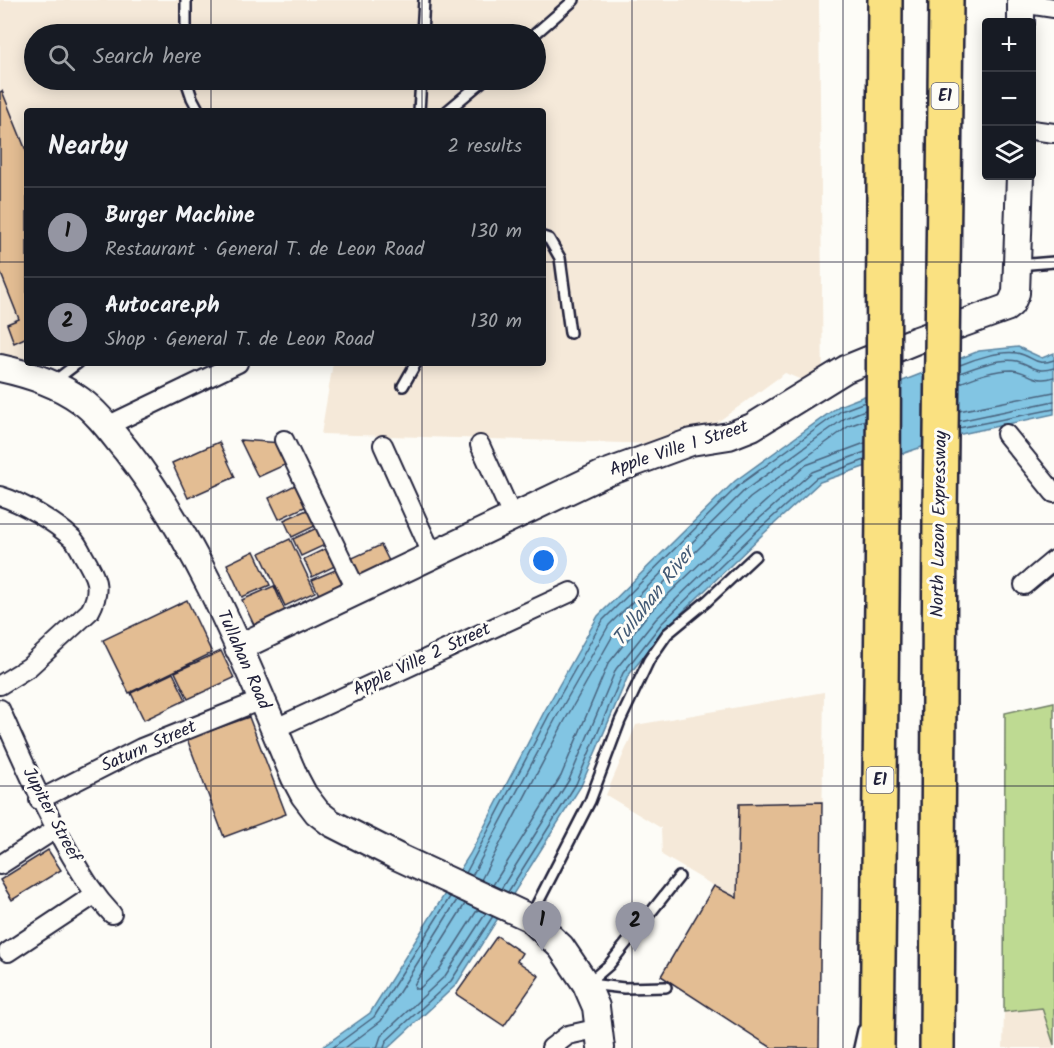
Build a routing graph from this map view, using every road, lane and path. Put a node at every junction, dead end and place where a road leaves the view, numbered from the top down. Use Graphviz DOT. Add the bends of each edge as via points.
graph roads {
  1 [pos="186,0"];
  2 [pos="424,0"];
  3 [pos="574,0"];
  4 [pos="885,0"];
  5 [pos="946,0"];
  6 [pos="1021,9"];
  7 [pos="1054,9"];
  8 [pos="186,24"];
  9 [pos="423,24"];
  10 [pos="546,24"];
  11 [pos="189,90"];
  12 [pos="421,90"];
  13 [pos="472,90"];
  14 [pos="197,108"];
  15 [pos="420,108"];
  16 [pos="451,108"];
  17 [pos="1036,131"];
  18 [pos="1054,133"];
  19 [pos="1020,180"];
  20 [pos="546,238"];
  21 [pos="1054,262"];
  22 [pos="1018,265"];
  23 [pos="570,333"];
  24 [pos="74,366"];
  25 [pos="232,366"];
  26 [pos="414,366"];
  27 [pos="0,368"];
  28 [pos="51,383"];
  29 [pos="403,386"];
  30 [pos="107,426"];
  31 [pos="1006,434"];
  32 [pos="284,440"];
  33 [pos="382,445"];
  34 [pos="480,445"];
  35 [pos="1054,493"];
  36 [pos="0,496"];
  37 [pos="513,518"];
  38 [pos="432,556"];
  39 [pos="755,556"];
  40 [pos="1054,560"];
  41 [pos="1024,585"];
  42 [pos="357,591"];
  43 [pos="571,592"];
  44 [pos="238,648"];
  45 [pos="0,685"];
  46 [pos="261,699"];
  47 [pos="0,709"];
  48 [pos="274,729"];
  49 [pos="39,800"];
  50 [pos="56,829"];
  51 [pos="0,865"];
  52 [pos="679,876"];
  53 [pos="94,895"];
  54 [pos="112,914"];
  55 [pos="526,915"];
  56 [pos="8,952"];
  57 [pos="878,964"];
  58 [pos="586,984"];
  59 [pos="666,987"];
  60 [pos="600,1038"];
  61 [pos="551,1048"];
  62 [pos="859,1048"];
  63 [pos="877,1048"];
  64 [pos="937,1048"];
  1 -- 8 [label="lane"];
  2 -- 9 [label="lane"];
  3 -- 10 [label="lane"];
  4 -- 57 [label="highway, E1, bridge"];
  5 -- 64 [label="highway, North Luzon Expressway / E1, bridge"];
  6 -- 7 [label="street"];
  11 -- 14 [label="lane"];
  12 -- 15 [label="lane"];
  13 -- 16 [label="lane"];
  17 -- 18 [label="street"];
  19 -- 22 [label="main road"];
  20 -- 23 [label="lane" via="556,247 560,258"];
  21 -- 22 [label="lane"];
  22 -- 37 [label="main road, Apple Ville 1 Street" via="1011,304 846,369 752,427 729,436 691,442 601,475"];
  24 -- 28 [label="lane"];
  25 -- 30 [label="street"];
  26 -- 29 [label="lane"];
  27 -- 28 [label="main road, Tullahan Road"];
  28 -- 30 [label="main road, Tullahan Road" via="80,400"];
  30 -- 44 [label="main road, Tullahan Road" via="173,518"];
  31 -- 35 [label="street"];
  32 -- 42 [label="street"];
  33 -- 38 [label="street"];
  34 -- 37 [label="street"];
  36 -- 45 [label="street" via="21,502 74,540 95,576 97,591 90,611 29,667"];
  37 -- 38 [label="main road, Apple Ville 1 Street"];
  38 -- 42 [label="main road, Apple Ville 1 Street"];
  39 -- 55 [label="lane" via="667,634 649,660 620,721 590,801"];
  40 -- 41 [label="street"];
  42 -- 44 [label="main road, Apple Ville 1 Street"];
  43 -- 48 [label="street, Apple Ville 2 Street"];
  44 -- 46 [label="main road, Tullahan Road"];
  46 -- 48 [label="main road, Tullahan Road"];
  46 -- 49 [label="street, Saturn Street" via="141,748"];
  47 -- 49 [label="street, Jupiter Streef"];
  48 -- 55 [label="main road, Tullahan Road" via="304,795 317,812 346,832"];
  49 -- 50 [label="street, Jupiter Streef"];
  50 -- 51 [label="street"];
  50 -- 53 [label="street, Jupiter Streef"];
  52 -- 58 [label="lane" via="609,965"];
  53 -- 54 [label="street, Jupiter Streef"];
  53 -- 56 [label="street"];
  55 -- 58 [label="main road, Tullahan Road" via="561,947"];
  57 -- 62 [label="lane"];
  57 -- 63 [label="highway, E1"];
  58 -- 59 [label="lane"];
  58 -- 60 [label="main road, Tullahan Road" via="596,1007"];
  60 -- 61 [label="street" via="568,1035"];
}
